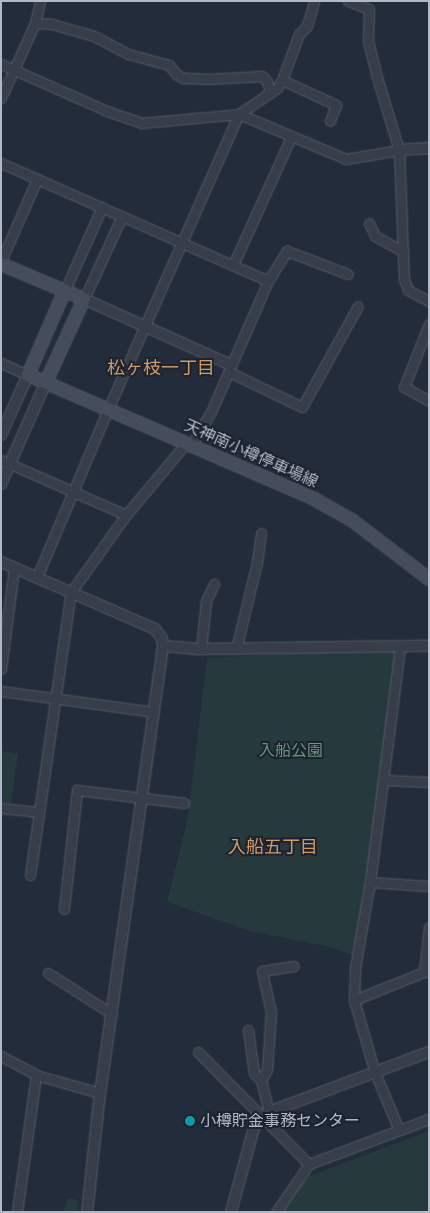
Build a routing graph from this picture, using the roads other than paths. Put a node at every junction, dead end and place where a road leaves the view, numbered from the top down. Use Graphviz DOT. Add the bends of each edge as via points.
graph roads {
  1 [pos="40,1"];
  2 [pos="314,1"];
  3 [pos="348,1"];
  4 [pos="36,23"];
  5 [pos="1,64"];
  6 [pos="13,70"];
  7 [pos="282,80"];
  8 [pos="270,93"];
  9 [pos="1,98"];
  10 [pos="239,114"];
  11 [pos="330,121"];
  12 [pos="291,137"];
  13 [pos="429,148"];
  14 [pos="399,150"];
  15 [pos="1,163"];
  16 [pos="37,178"];
  17 [pos="102,207"];
  18 [pos="122,216"];
  19 [pos="369,223"];
  20 [pos="183,243"];
  21 [pos="402,251"];
  22 [pos="1,262"];
  23 [pos="233,265"];
  24 [pos="348,274"];
  25 [pos="268,281"];
  26 [pos="66,290"];
  27 [pos="84,299"];
  28 [pos="429,301"];
  29 [pos="358,306"];
  30 [pos="429,324"];
  31 [pos="146,326"];
  32 [pos="1,363"];
  33 [pos="230,369"];
  34 [pos="28,375"];
  35 [pos="46,382"];
  36 [pos="429,401"];
  37 [pos="108,409"];
  38 [pos="1,435"];
  39 [pos="188,444"];
  40 [pos="6,462"];
  41 [pos="1,484"];
  42 [pos="73,491"];
  43 [pos="126,515"];
  44 [pos="261,533"];
  45 [pos="1,562"];
  46 [pos="14,568"];
  47 [pos="37,577"];
  48 [pos="429,579"];
  49 [pos="214,584"];
  50 [pos="71,592"];
  51 [pos="163,646"];
  52 [pos="429,646"];
  53 [pos="400,647"];
  54 [pos="201,649"];
  55 [pos="236,649"];
  56 [pos="1,669"];
  57 [pos="1,691"];
  58 [pos="54,698"];
  59 [pos="154,712"];
  60 [pos="384,780"];
  61 [pos="429,782"];
  62 [pos="142,798"];
  63 [pos="184,803"];
  64 [pos="1,808"];
  65 [pos="38,812"];
  66 [pos="30,876"];
  67 [pos="370,882"];
  68 [pos="429,886"];
  69 [pos="64,909"];
  70 [pos="429,928"];
  71 [pos="294,966"];
  72 [pos="426,971"];
  73 [pos="48,974"];
  74 [pos="354,1000"];
  75 [pos="112,1014"];
  76 [pos="248,1030"];
  77 [pos="198,1052"];
  78 [pos="429,1052"];
  79 [pos="1,1056"];
  80 [pos="375,1073"];
  81 [pos="36,1075"];
  82 [pos="261,1080"];
  83 [pos="100,1093"];
  84 [pos="266,1114"];
  85 [pos="429,1119"];
  86 [pos="399,1130"];
  87 [pos="308,1164"];
  88 [pos="17,1212"];
  89 [pos="87,1212"];
  90 [pos="231,1212"];
  91 [pos="276,1212"];
  1 -- 4 [label="street"];
  2 -- 7 [label="street" via="307,26 299,34"];
  3 -- 14 [label="street" via="369,9 368,41"];
  4 -- 6 [label="street"];
  4 -- 8 [label="street" via="52,24 94,36 128,54 169,65 183,78 262,76"];
  5 -- 6 [label="street"];
  6 -- 9 [label="street"];
  6 -- 10 [label="street" via="141,123"];
  7 -- 8 [label="street"];
  7 -- 11 [label="street" via="336,105"];
  8 -- 10 [label="street"];
  10 -- 12 [label="street"];
  10 -- 20 [label="street"];
  12 -- 14 [label="street" via="346,159"];
  12 -- 23 [label="street"];
  13 -- 14 [label="street"];
  14 -- 21 [label="street"];
  15 -- 16 [label="street"];
  16 -- 17 [label="street"];
  16 -- 22 [label="street"];
  17 -- 18 [label="street"];
  17 -- 26 [label="street"];
  18 -- 20 [label="street"];
  18 -- 27 [label="street"];
  19 -- 21 [label="street" via="375,236"];
  20 -- 23 [label="street"];
  20 -- 31 [label="street"];
  21 -- 28 [label="street" via="408,290"];
  22 -- 26 [label="main road"];
  23 -- 25 [label="street"];
  24 -- 25 [label="street" via="287,251"];
  25 -- 33 [label="street"];
  26 -- 27 [label="main road"];
  26 -- 34 [label="main road"];
  27 -- 31 [label="street"];
  27 -- 35 [label="main road"];
  29 -- 33 [label="street" via="302,407"];
  30 -- 36 [label="street" via="404,388"];
  31 -- 33 [label="street"];
  31 -- 37 [label="street"];
  32 -- 34 [label="street"];
  33 -- 39 [label="street" via="211,412"];
  34 -- 35 [label="main road, 天神南小樽停車場線"];
  34 -- 38 [label="street"];
  35 -- 37 [label="main road, 天神南小樽停車場線"];
  35 -- 40 [label="street"];
  37 -- 39 [label="main road, 天神南小樽停車場線"];
  37 -- 42 [label="street"];
  39 -- 43 [label="street"];
  39 -- 48 [label="main road, 天神南小樽停車場線" via="314,499 353,521"];
  40 -- 41 [label="street"];
  40 -- 42 [label="street"];
  42 -- 43 [label="street"];
  42 -- 47 [label="street"];
  43 -- 50 [label="street"];
  44 -- 55 [label="street"];
  45 -- 46 [label="street"];
  46 -- 47 [label="street"];
  46 -- 56 [label="street"];
  47 -- 50 [label="street"];
  49 -- 54 [label="street" via="206,601"];
  50 -- 51 [label="street" via="155,629"];
  50 -- 58 [label="street"];
  51 -- 54 [label="street"];
  51 -- 59 [label="street"];
  52 -- 53 [label="street"];
  53 -- 55 [label="street"];
  53 -- 60 [label="street"];
  54 -- 55 [label="street"];
  57 -- 58 [label="street"];
  58 -- 59 [label="street"];
  58 -- 65 [label="street"];
  59 -- 62 [label="street"];
  60 -- 61 [label="street"];
  60 -- 67 [label="street"];
  62 -- 63 [label="street"];
  62 -- 69 [label="street" via="77,790"];
  62 -- 75 [label="street"];
  64 -- 65 [label="street"];
  65 -- 66 [label="street"];
  67 -- 68 [label="street"];
  67 -- 74 [label="street" via="355,968"];
  70 -- 72 [label="street"];
  71 -- 82 [label="street" via="262,971 271,1012 268,1070"];
  72 -- 74 [label="street"];
  73 -- 75 [label="street"];
  74 -- 80 [label="street"];
  75 -- 83 [label="street"];
  76 -- 82 [label="street" via="254,1074"];
  77 -- 84 [label="street"];
  78 -- 80 [label="street"];
  79 -- 81 [label="street"];
  80 -- 84 [label="street"];
  80 -- 86 [label="street"];
  81 -- 83 [label="street"];
  81 -- 88 [label="street"];
  82 -- 84 [label="street"];
  83 -- 89 [label="street"];
  84 -- 87 [label="street"];
  84 -- 90 [label="street" via="255,1124"];
  85 -- 86 [label="street"];
  86 -- 87 [label="street"];
  87 -- 91 [label="street"];
}
